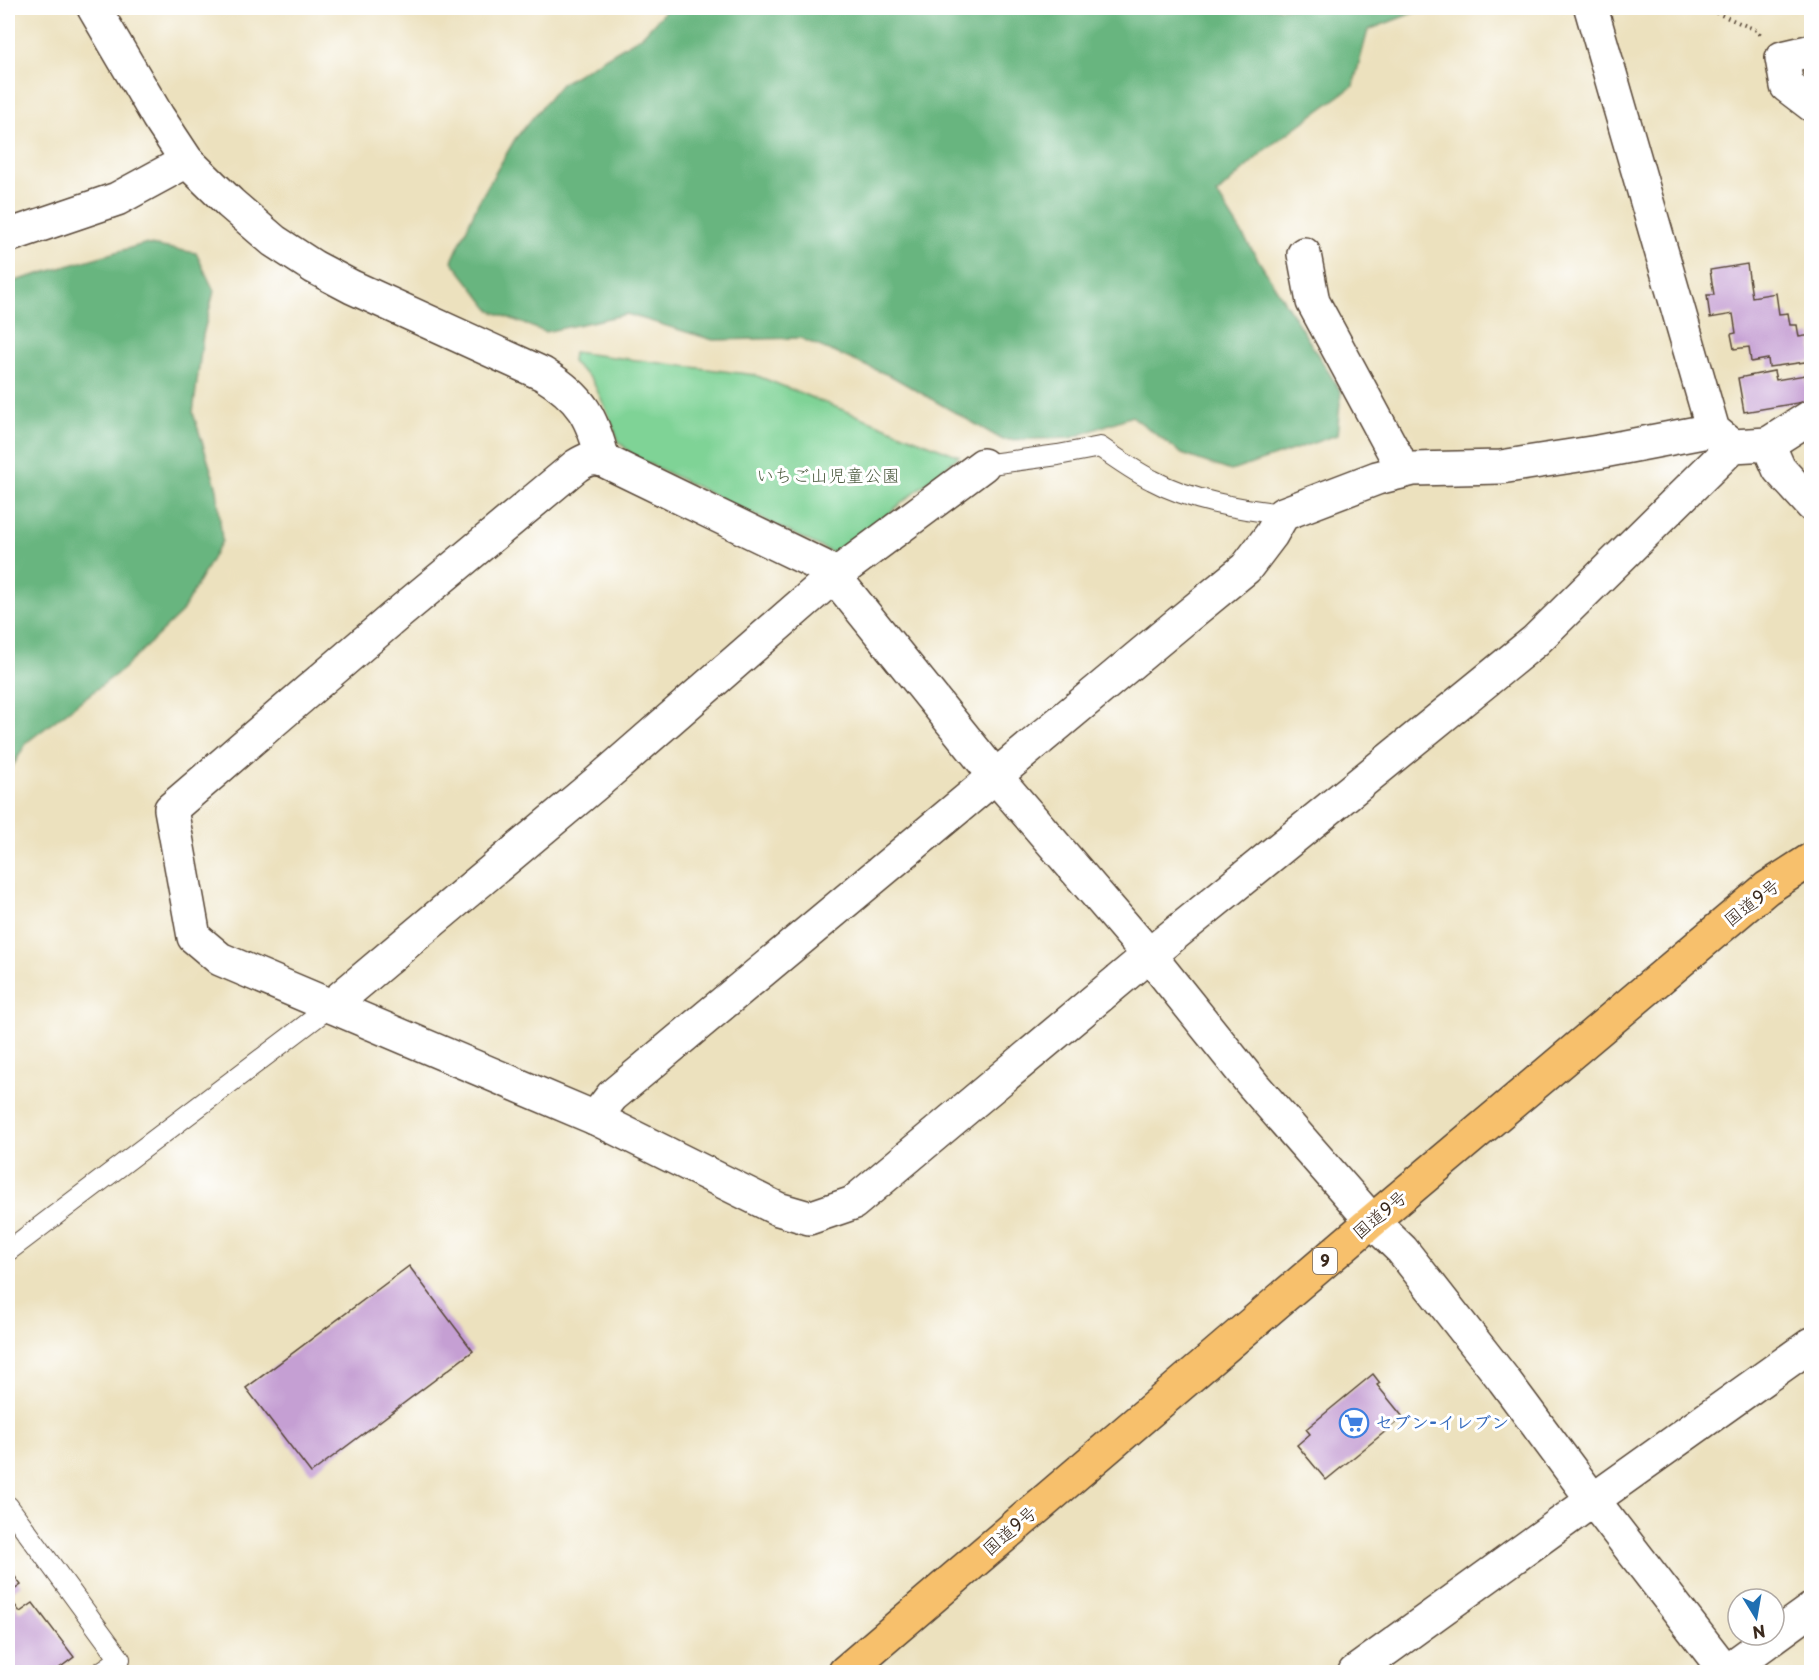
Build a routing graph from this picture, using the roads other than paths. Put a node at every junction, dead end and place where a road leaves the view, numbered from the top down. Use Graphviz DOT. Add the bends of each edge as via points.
graph roads {
  1 [pos="94,8"];
  2 [pos="1591,8"];
  3 [pos="1797,55"];
  4 [pos="1812,105"];
  5 [pos="188,161"];
  6 [pos="8,236"];
  7 [pos="1304,254"];
  8 [pos="1812,416"];
  9 [pos="1723,438"];
  10 [pos="1768,444"];
  11 [pos="603,460"];
  12 [pos="983,465"];
  13 [pos="1399,472"];
  14 [pos="1812,505"];
  15 [pos="1283,514"];
  16 [pos="834,576"];
  17 [pos="996,777"];
  18 [pos="1812,859"];
  19 [pos="1149,956"];
  20 [pos="331,1006"];
  21 [pos="595,1118"];
  22 [pos="1372,1221"];
  23 [pos="8,1251"];
  24 [pos="1812,1344"];
  25 [pos="1593,1500"];
  26 [pos="8,1506"];
  27 [pos="1812,1609"];
  28 [pos="101,1672"];
  29 [pos="845,1672"];
  30 [pos="1355,1672"];
  31 [pos="1726,1672"];
  1 -- 5 [label="street"];
  2 -- 9 [label="street"];
  3 -- 4 [label="street" via="1787,86"];
  5 -- 6 [label="street" via="117,199"];
  5 -- 11 [label="street" via="238,211 314,267 559,384 588,416"];
  7 -- 13 [label="street" via="1313,302 1396,456"];
  8 -- 10 [label="street"];
  9 -- 10 [label="street"];
  9 -- 13 [label="street" via="1501,467"];
  9 -- 19 [label="street" via="1535,641"];
  10 -- 14 [label="street" via="1779,469"];
  11 -- 16 [label="street" via="822,566"];
  11 -- 20 [label="street" via="586,460 576,466 171,809 194,937 220,959"];
  12 -- 15 [label="lane" via="1100,447 1153,481 1176,490"];
  12 -- 16 [label="street"];
  13 -- 15 [label="street"];
  15 -- 17 [label="street" via="1246,568"];
  16 -- 17 [label="street"];
  16 -- 20 [label="street" via="599,781"];
  17 -- 19 [label="street"];
  17 -- 21 [label="street" via="612,1096"];
  18 -- 22 [label="highway, 国道9号 / 9" via="1767,888"];
  19 -- 21 [label="street" via="854,1203 809,1218 778,1209"];
  19 -- 22 [label="street" via="1254,1086"];
  20 -- 21 [label="street"];
  20 -- 23 [label="lane"];
  22 -- 25 [label="street" via="1402,1250"];
  22 -- 29 [label="highway, 国道9号 / 9"];
  24 -- 25 [label="street"];
  25 -- 30 [label="street"];
  25 -- 31 [label="street"];
  26 -- 28 [label="lane" via="120,1659"];
  27 -- 31 [label="street"];
}
